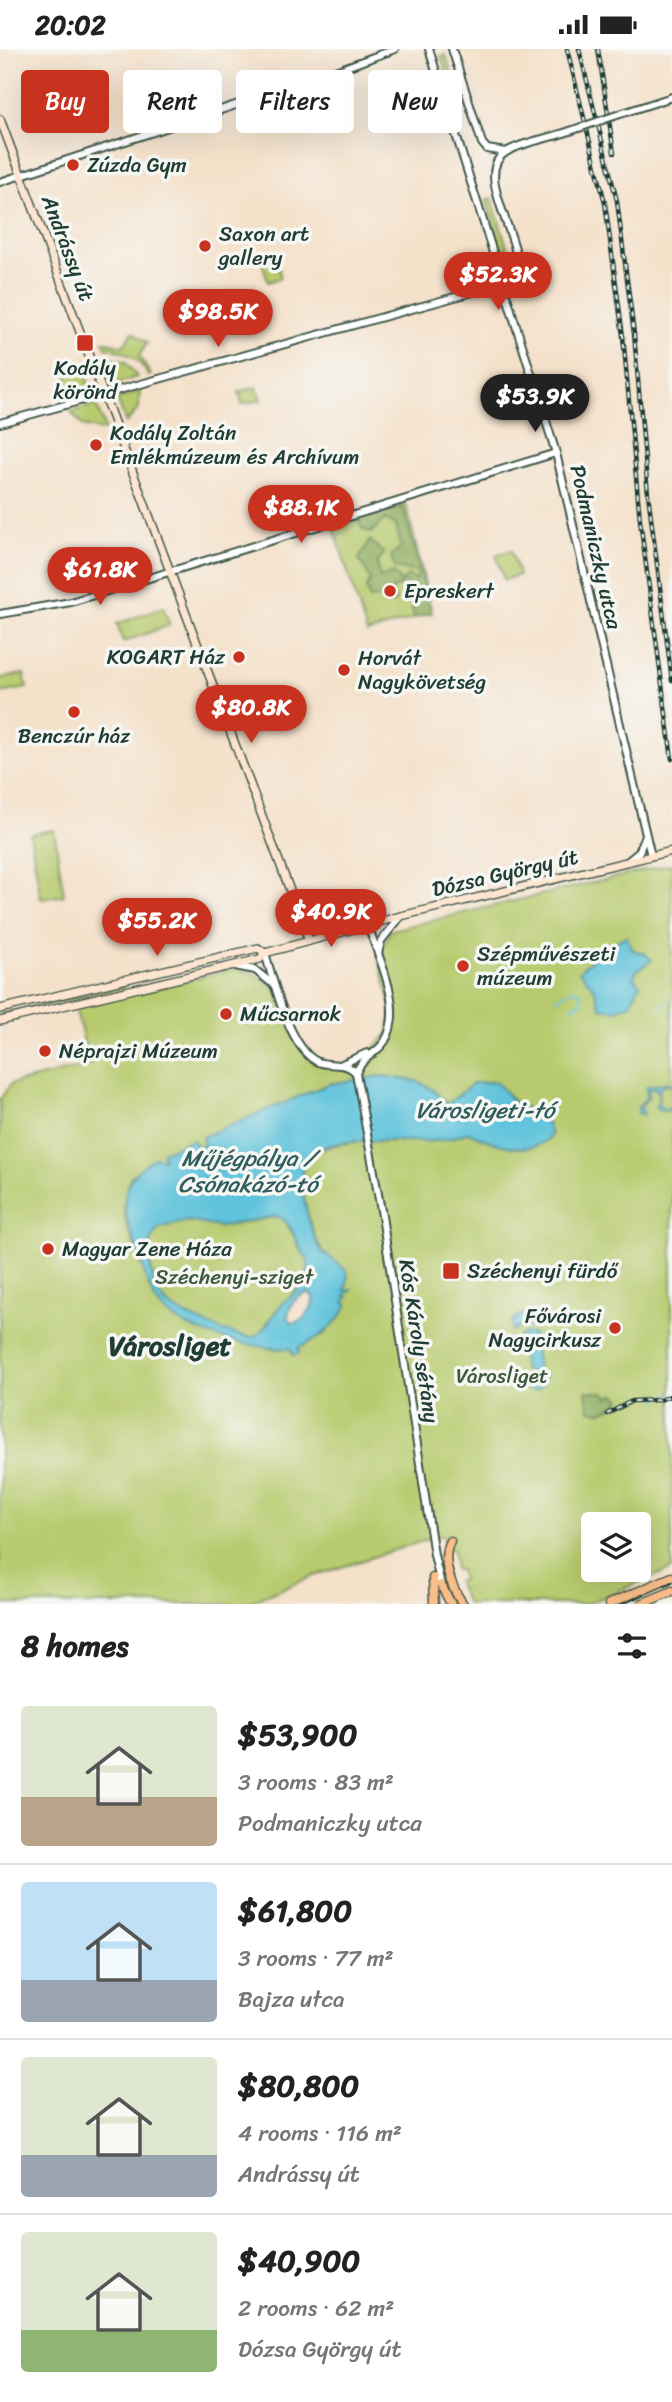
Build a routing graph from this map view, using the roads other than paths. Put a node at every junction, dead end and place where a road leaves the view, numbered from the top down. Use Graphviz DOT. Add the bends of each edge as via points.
graph roads {
  1 [pos="395,49"];
  2 [pos="429,49"];
  3 [pos="452,49"];
  4 [pos="672,97"];
  5 [pos="0,119"];
  6 [pos="508,152"];
  7 [pos="21,174"];
  8 [pos="0,182"];
  9 [pos="503,283"];
  10 [pos="104,394"];
  11 [pos="0,423"];
  12 [pos="555,453"];
  13 [pos="170,571"];
  14 [pos="0,614"];
  15 [pos="645,835"];
  16 [pos="672,851"];
  17 [pos="650,856"];
  18 [pos="628,861"];
  19 [pos="401,916"];
  20 [pos="368,925"];
  21 [pos="309,941"];
  22 [pos="265,953"];
  23 [pos="377,956"];
  24 [pos="233,965"];
  25 [pos="276,988"];
  26 [pos="0,1009"];
  27 [pos="0,1021"];
  28 [pos="374,1050"];
  29 [pos="340,1065"];
  30 [pos="356,1074"];
  31 [pos="450,1541"];
  32 [pos="434,1555"];
  33 [pos="672,1577"];
  34 [pos="433,1578"];
  35 [pos="441,1585"];
  36 [pos="672,1591"];
  37 [pos="434,1604"];
  38 [pos="451,1604"];
  39 [pos="463,1604"];
  40 [pos="609,1604"];
  41 [pos="641,1604"];
  1 -- 7 [label="street"];
  2 -- 9 [label="street, Podmaniczky utca"];
  3 -- 6 [label="street" via="482,143 487,149"];
  4 -- 6 [label="street, bridge"];
  5 -- 7 [label="main road, Andrássy út"];
  6 -- 9 [label="street" via="496,165 494,180 519,270 514,279"];
  7 -- 8 [label="street"];
  7 -- 10 [label="main road, Andrássy út"];
  9 -- 10 [label="street"];
  9 -- 12 [label="street, Podmaniczky utca"];
  10 -- 11 [label="street"];
  10 -- 13 [label="main road, Andrássy út"];
  12 -- 13 [label="street"];
  12 -- 15 [label="street, Podmaniczky utca"];
  13 -- 14 [label="street" via="71,602"];
  13 -- 21 [label="main road, Andrássy út"];
  15 -- 17 [label="street, Podmaniczky utca"];
  15 -- 18 [label="street" via="639,852"];
  16 -- 17 [label="main road, Dózsa György út"];
  17 -- 18 [label="main road, Dózsa György út"];
  18 -- 19 [label="main road, Dózsa György út"];
  19 -- 20 [label="main road, Dózsa György út"];
  19 -- 23 [label="street" via="381,941"];
  20 -- 21 [label="main road, Dózsa György út"];
  20 -- 23 [label="street"];
  21 -- 22 [label="main road, Dózsa György út"];
  22 -- 24 [label="main road, Dózsa György út" via="260,959"];
  22 -- 25 [label="street"];
  22 -- 26 [label="main road, Dózsa György út" via="258,948"];
  23 -- 28 [label="street" via="392,1020 384,1042"];
  24 -- 25 [label="street" via="256,970"];
  24 -- 27 [label="main road, Dózsa György út"];
  25 -- 29 [label="street" via="305,1053 322,1064"];
  28 -- 29 [label="street"];
  28 -- 30 [label="street"];
  29 -- 30 [label="street"];
  30 -- 32 [label="street, Kós Károly sétány"];
  31 -- 39 [label="main road" via="446,1552 450,1576"];
  32 -- 34 [label="street"];
  32 -- 35 [label="street"];
  33 -- 40 [label="main road"];
  34 -- 37 [label="main road"];
  35 -- 38 [label="main road"];
  36 -- 41 [label="main road"];
}
